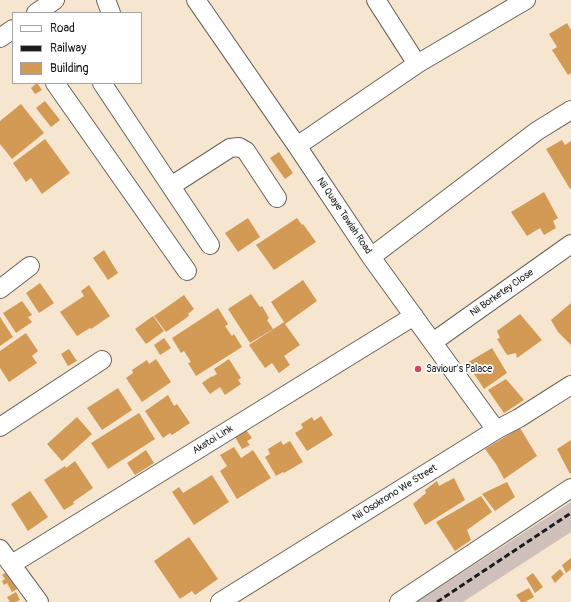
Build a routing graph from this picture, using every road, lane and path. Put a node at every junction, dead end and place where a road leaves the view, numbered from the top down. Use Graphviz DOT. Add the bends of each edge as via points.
graph roads {
  1 [pos="55,0"];
  2 [pos="106,0"];
  3 [pos="196,0"];
  4 [pos="376,0"];
  5 [pos="526,0"];
  6 [pos="37,12"];
  7 [pos="111,12"];
  8 [pos="12,30"];
  9 [pos="0,38"];
  10 [pos="417,64"];
  11 [pos="56,84"];
  12 [pos="103,84"];
  13 [pos="571,110"];
  14 [pos="297,146"];
  15 [pos="171,186"];
  16 [pos="277,198"];
  17 [pos="571,244"];
  18 [pos="210,245"];
  19 [pos="371,257"];
  20 [pos="30,266"];
  21 [pos="187,271"];
  22 [pos="0,289"];
  23 [pos="414,316"];
  24 [pos="433,342"];
  25 [pos="102,360"];
  26 [pos="571,385"];
  27 [pos="0,427"];
  28 [pos="496,430"];
  29 [pos="571,488"];
  30 [pos="0,549"];
  31 [pos="12,564"];
  32 [pos="39,602"];
  33 [pos="220,602"];
  34 [pos="399,602"];
  1 -- 6 [label="street"];
  2 -- 7 [label="street"];
  3 -- 14 [label="street, Nii Quaye Tawiah Road"];
  4 -- 10 [label="street"];
  5 -- 10 [label="street"];
  8 -- 9 [label="street"];
  10 -- 14 [label="street"];
  11 -- 21 [label="street"];
  12 -- 15 [label="street"];
  13 -- 19 [label="street" via="537,131"];
  14 -- 19 [label="street, Nii Quaye Tawiah Road"];
  15 -- 16 [label="street" via="230,148 239,147 246,151"];
  15 -- 18 [label="street"];
  17 -- 24 [label="street, Nii Borketey Close"];
  19 -- 23 [label="street, Nii Quaye Tawiah Road"];
  20 -- 22 [label="street"];
  23 -- 24 [label="street, Nii Quaye Tawiah Road"];
  23 -- 31 [label="street, Akatoi Link"];
  24 -- 28 [label="street, Nii Quaye Tawiah Road"];
  25 -- 27 [label="street"];
  26 -- 28 [label="street, Nii Osokrono We Street"];
  28 -- 33 [label="street, Nii Osokrono We Street"];
  29 -- 34 [label="street"];
  30 -- 31 [label="street"];
  31 -- 32 [label="street"];
}
